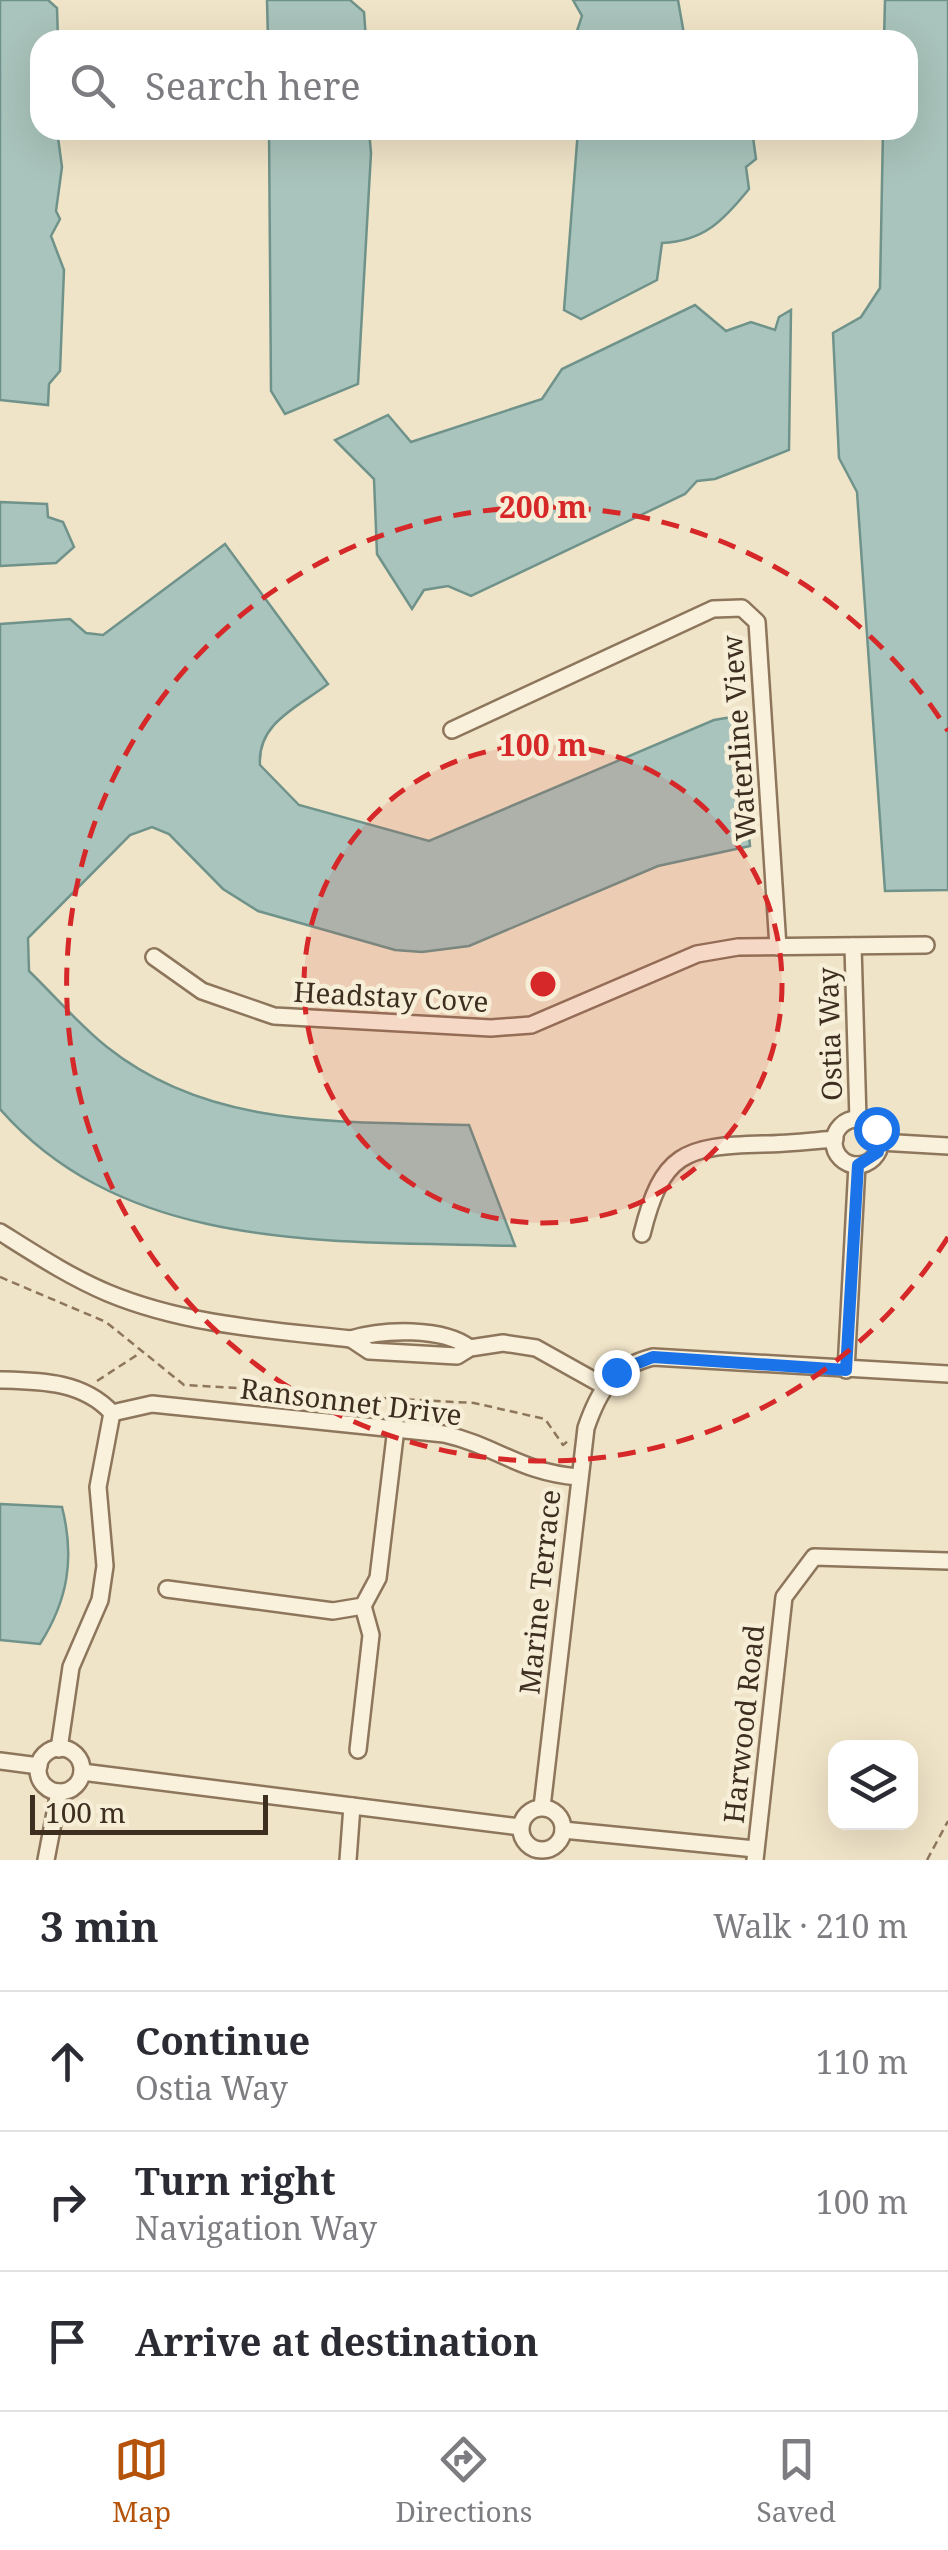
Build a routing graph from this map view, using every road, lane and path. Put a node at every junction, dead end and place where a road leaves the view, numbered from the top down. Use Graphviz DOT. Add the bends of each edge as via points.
graph roads {
  1 [pos="452,730"];
  2 [pos="926,945"];
  3 [pos="853,946"];
  4 [pos="778,947"];
  5 [pos="154,957"];
  6 [pos="858,1120"];
  7 [pos="835,1139"];
  8 [pos="880,1142"];
  9 [pos="948,1146"];
  10 [pos="858,1165"];
  11 [pos="0,1232"];
  12 [pos="642,1234"];
  13 [pos="0,1276"];
  14 [pos="142,1353"];
  15 [pos="846,1370"];
  16 [pos="948,1374"];
  17 [pos="0,1380"];
  18 [pos="604,1386"];
  19 [pos="91,1396"];
  20 [pos="112,1413"];
  21 [pos="396,1428"];
  22 [pos="586,1428"];
  23 [pos="578,1477"];
  24 [pos="948,1560"];
  25 [pos="167,1588"];
  26 [pos="363,1606"];
  27 [pos="58,1748"];
  28 [pos="358,1750"];
  29 [pos="0,1762"];
  30 [pos="39,1766"];
  31 [pos="82,1772"];
  32 [pos="59,1792"];
  33 [pos="352,1806"];
  34 [pos="542,1807"];
  35 [pos="948,1821"];
  36 [pos="520,1827"];
  37 [pos="564,1830"];
  38 [pos="755,1854"];
  39 [pos="536,1855"];
  40 [pos="46,1860"];
  41 [pos="348,1860"];
  42 [pos="926,1860"];
  1 -- 4 [label="street, Waterline View" via="712,609 742,608 757,622"];
  2 -- 3 [label="street, Headstay Cove"];
  3 -- 4 [label="street, Headstay Cove"];
  3 -- 6 [label="street, Ostia Way"];
  4 -- 5 [label="street, Headstay Cove" via="697,954 530,1025 492,1028 274,1016 202,991"];
  6 -- 7 [label="street" via="843,1124"];
  6 -- 8 [label="street" via="876,1129"];
  7 -- 10 [label="street" via="843,1160"];
  7 -- 12 [label="street" via="713,1144 684,1153 652,1192"];
  8 -- 9 [label="street"];
  8 -- 10 [label="street" via="872,1160"];
  10 -- 15 [label="street"];
  11 -- 18 [label="street" via="105,1292 161,1311 352,1338 455,1336 470,1348 536,1348"];
  13 -- 14 [label="path" via="106,1322"];
  14 -- 19 [label="path" via="98,1379"];
  14 -- 22 [label="path" via="184,1385 325,1395 360,1404 381,1398 474,1403 545,1418 563,1445"];
  15 -- 16 [label="street"];
  15 -- 18 [label="street" via="653,1357 616,1372"];
  17 -- 19 [label="street" via="51,1382"];
  18 -- 22 [label="street, Marine Terrace"];
  19 -- 20 [label="street"];
  20 -- 21 [label="street, Ransonnet Drive" via="152,1404"];
  20 -- 27 [label="street" via="98,1488 100,1600 71,1667"];
  21 -- 23 [label="street, Ransonnet Drive" via="466,1439 526,1469"];
  21 -- 26 [label="street" via="378,1578"];
  22 -- 23 [label="street, Marine Terrace"];
  23 -- 34 [label="street, Marine Terrace"];
  24 -- 38 [label="street, Harwood Road" via="814,1557 802,1568 784,1597"];
  25 -- 26 [label="street" via="332,1611"];
  26 -- 28 [label="street" via="371,1634"];
  27 -- 30 [label="street"];
  27 -- 31 [label="street" via="76,1755"];
  29 -- 30 [label="street"];
  30 -- 32 [label="street" via="41,1781"];
  31 -- 32 [label="street" via="77,1784"];
  31 -- 33 [label="street"];
  32 -- 40 [label="street"];
  33 -- 36 [label="street"];
  33 -- 41 [label="street"];
  34 -- 36 [label="street" via="530,1811"];
  34 -- 37 [label="street" via="555,1812"];
  35 -- 42 [label="path"];
  36 -- 39 [label="street"];
  37 -- 38 [label="street, Harwood Road"];
  37 -- 39 [label="street"];
}
